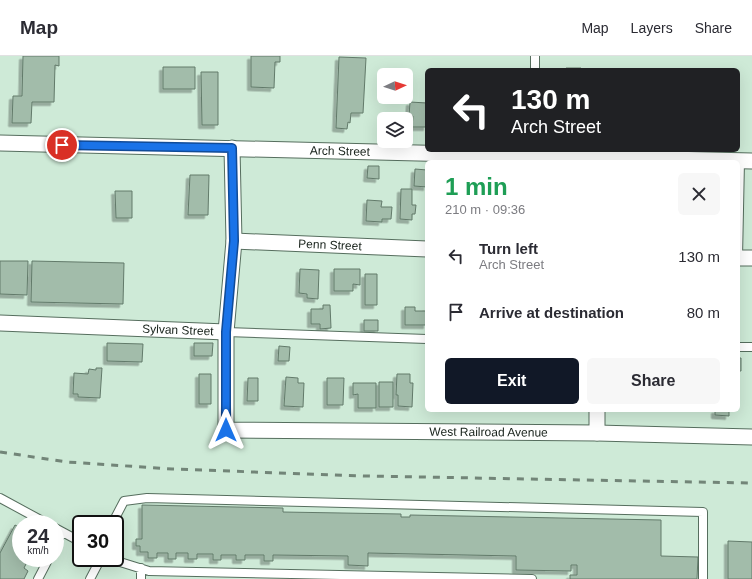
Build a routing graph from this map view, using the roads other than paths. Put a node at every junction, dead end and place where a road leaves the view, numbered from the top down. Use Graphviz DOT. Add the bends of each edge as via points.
graph roads {
  1 [pos="535,56"];
  2 [pos="534,68"];
  3 [pos="0,143"];
  4 [pos="232,148"];
  5 [pos="425,151"];
  6 [pos="474,152"];
  7 [pos="534,153"];
  8 [pos="605,160"];
  9 [pos="746,161"];
  10 [pos="740,234"];
  11 [pos="234,241"];
  12 [pos="425,249"];
  13 [pos="740,258"];
  14 [pos="752,258"];
  15 [pos="0,322"];
  16 [pos="226,332"];
  17 [pos="425,339"];
  18 [pos="740,347"];
  19 [pos="752,347"];
  20 [pos="597,412"];
  21 [pos="597,433"];
  22 [pos="752,437"];
  23 [pos="1,501"];
  24 [pos="30,515"];
  25 [pos="117,515"];
  26 [pos="124,563"];
  27 [pos="44,567"];
  28 [pos="96,567"];
  29 [pos="141,568"];
  30 [pos="183,575"];
  31 [pos="225,576"];
  32 [pos="266,576"];
  33 [pos="294,576"];
  34 [pos="38,579"];
  35 [pos="90,579"];
  36 [pos="141,579"];
  37 [pos="532,579"];
  38 [pos="703,579"];
  1 -- 2 [label="lane"];
  3 -- 4 [label="street, Arch Street"];
  4 -- 5 [label="street, Arch Street"];
  4 -- 11 [label="street"];
  6 -- 7 [label="street, Arch Street"];
  7 -- 8 [label="street, Arch Street"];
  9 -- 10 [label="lane"];
  11 -- 12 [label="street, Penn Street"];
  11 -- 16 [label="street"];
  13 -- 14 [label="street"];
  15 -- 16 [label="street, Sylvan Street"];
  16 -- 17 [label="lane, Sylvan Street"];
  16 -- 21 [label="street, West Railroad Avenue" via="226,430"];
  18 -- 19 [label="lane"];
  20 -- 21 [label="street"];
  21 -- 22 [label="street, West Railroad Avenue"];
  23 -- 24 [label="lane"];
  25 -- 38 [label="lane" via="124,501 147,498 703,512"];
  26 -- 29 [label="lane"];
  27 -- 34 [label="lane"];
  28 -- 35 [label="lane"];
  29 -- 30 [label="lane"];
  29 -- 36 [label="lane"];
  30 -- 31 [label="lane"];
  31 -- 32 [label="lane"];
  32 -- 33 [label="lane"];
  33 -- 37 [label="lane"];
}
